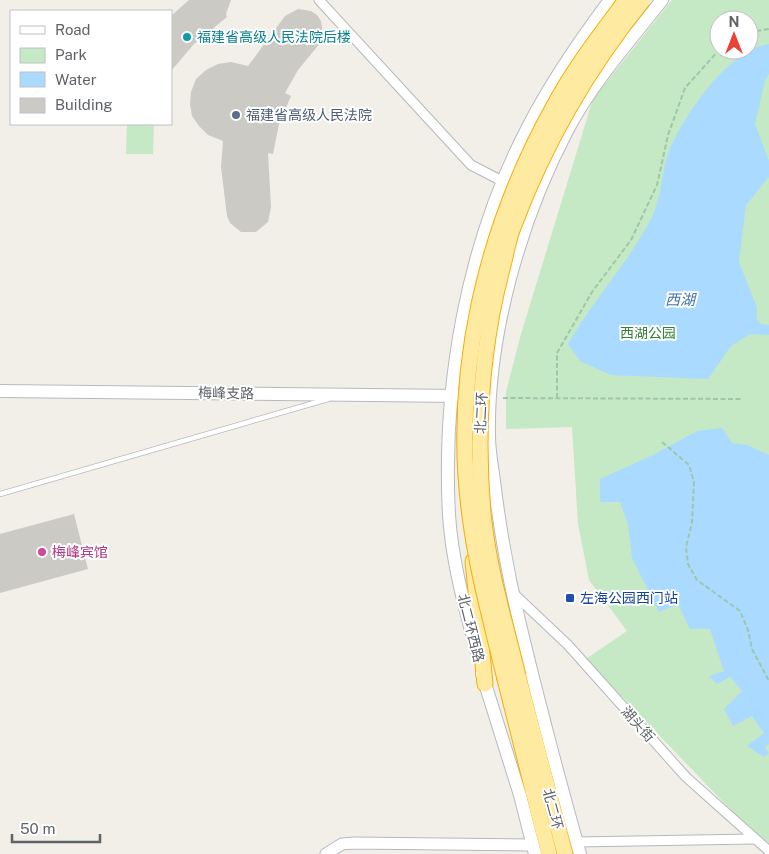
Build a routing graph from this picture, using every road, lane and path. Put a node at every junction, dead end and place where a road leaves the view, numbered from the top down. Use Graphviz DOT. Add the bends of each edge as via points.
graph roads {
  1 [pos="319,0"];
  2 [pos="610,0"];
  3 [pos="626,0"];
  4 [pos="643,0"];
  5 [pos="662,0"];
  6 [pos="710,60"];
  7 [pos="504,182"];
  8 [pos="0,391"];
  9 [pos="346,394"];
  10 [pos="452,396"];
  11 [pos="490,398"];
  12 [pos="557,398"];
  13 [pos="742,399"];
  14 [pos="662,442"];
  15 [pos="0,494"];
  16 [pos="470,515"];
  17 [pos="512,592"];
  18 [pos="511,677"];
  19 [pos="769,681"];
  20 [pos="485,684"];
  21 [pos="753,839"];
  22 [pos="579,848"];
  23 [pos="534,850"];
  24 [pos="769,851"];
  25 [pos="326,854"];
  26 [pos="550,854"];
  27 [pos="565,854"];
  1 -- 7 [label="street" via="471,165"];
  2 -- 7 [label="main road, 北二环西路" via="576,46 532,119"];
  3 -- 16 [label="highway, 北二环, bridge" via="554,105 500,222 480,297 468,368 465,435"];
  4 -- 18 [label="highway, 北二环, bridge" via="600,58 534,177 513,227 494,299 484,365 479,436 483,514"];
  5 -- 11 [label="main road" via="593,88 568,129 543,182 522,232 494,360"];
  6 -- 12 [label="path" via="685,88 668,135 657,185 631,240 592,292 557,353"];
  7 -- 10 [label="main road, 北二环西路" via="491,212 469,286"];
  8 -- 9 [label="main road, 梅峰支路"];
  9 -- 10 [label="main road, 梅峰支路"];
  9 -- 15 [label="lane"];
  10 -- 11 [label="main road, 梅峰支路"];
  10 -- 20 [label="main road, 北二环西路" via="449,517 460,589"];
  11 -- 12 [label="path"];
  11 -- 17 [label="main road" via="489,436 499,524"];
  12 -- 13 [label="path"];
  14 -- 19 [label="path" via="689,465 694,482 692,523 686,547 688,564 697,580 740,610 752,648"];
  16 -- 18 [label="highway, 北二环, bridge" via="483,588"];
  16 -- 20 [label="highway, bridge" via="475,600"];
  17 -- 21 [label="street, 湖头街" via="568,646 686,777"];
  17 -- 22 [label="main road"];
  18 -- 26 [label="highway, 北二环"];
  18 -- 27 [label="highway, 北二环"];
  20 -- 23 [label="main road, 北二环西路"];
  21 -- 22 [label="street"];
  21 -- 24 [label="street, 湖头街"];
  23 -- 25 [label="street" via="354,843 342,844"];
}
